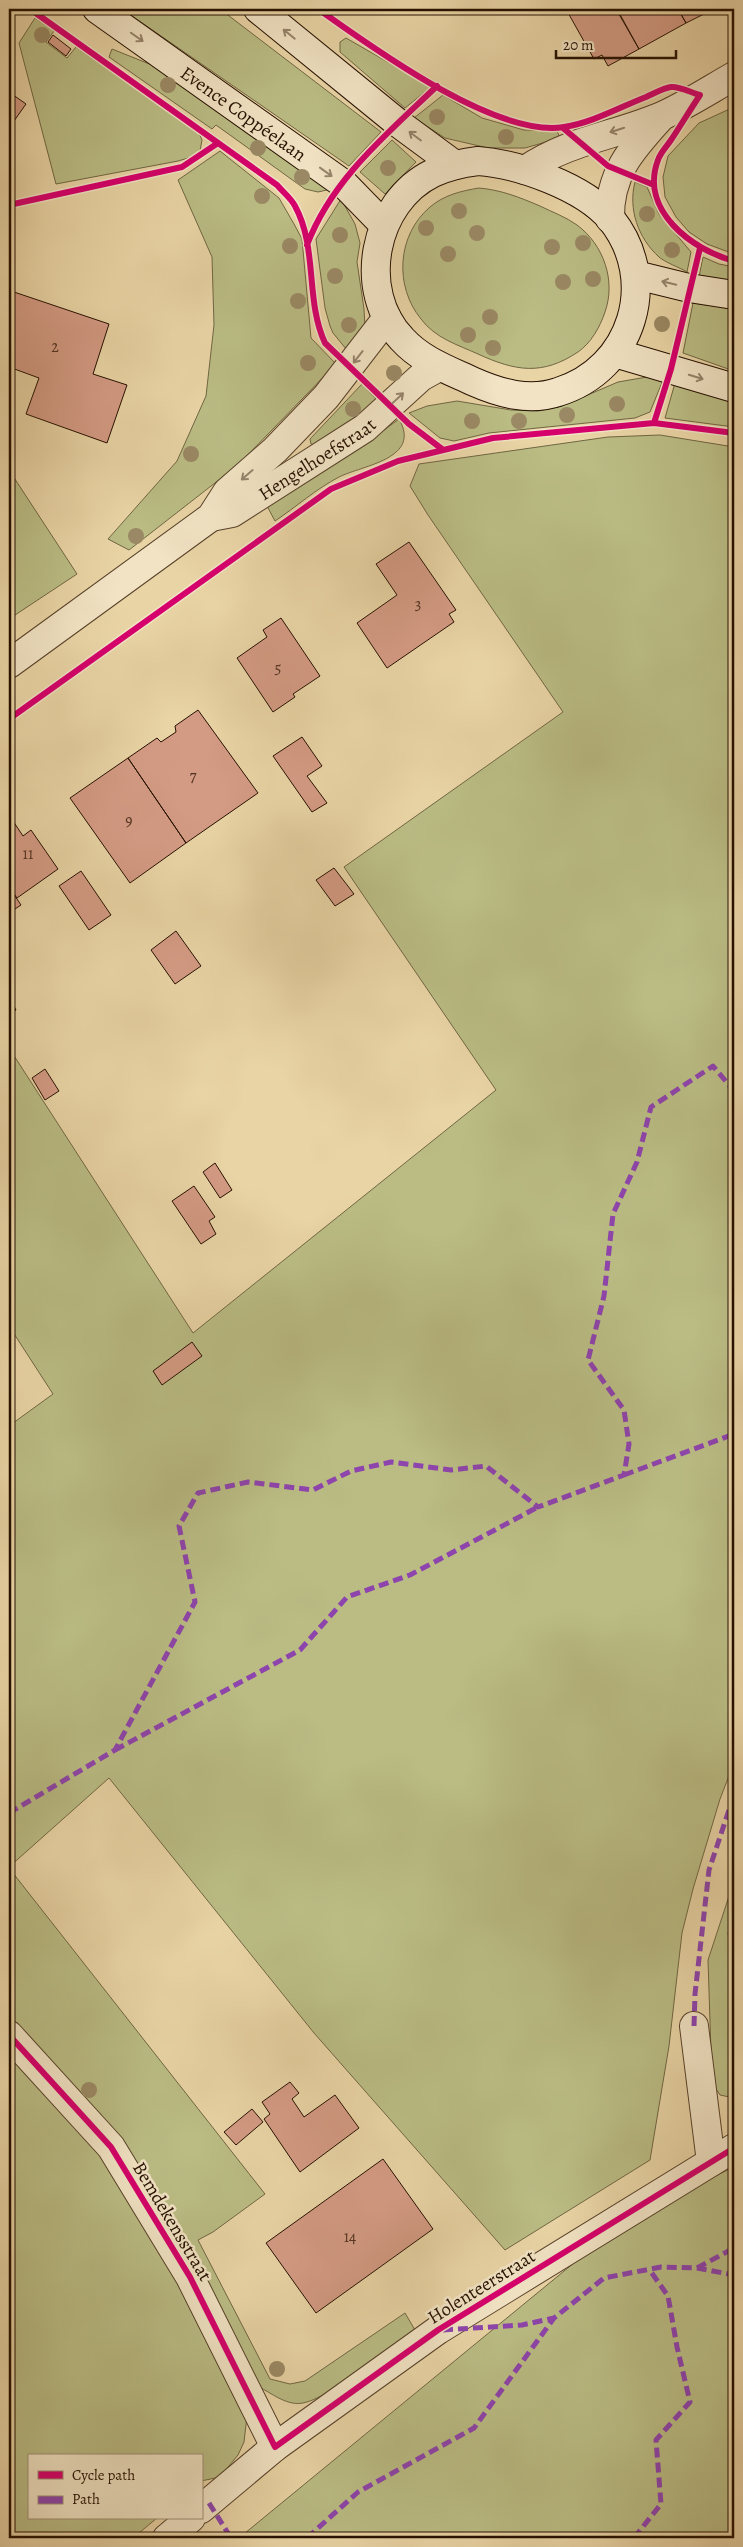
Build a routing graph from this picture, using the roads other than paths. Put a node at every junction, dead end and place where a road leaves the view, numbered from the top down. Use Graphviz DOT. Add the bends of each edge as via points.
graph roads {
  1 [pos="97,9"];
  2 [pos="258,9"];
  3 [pos="734,76"];
  4 [pos="663,115"];
  5 [pos="455,164"];
  6 [pos="525,170"];
  7 [pos="610,219"];
  8 [pos="384,225"];
  9 [pos="636,275"];
  10 [pos="734,294"];
  11 [pos="387,318"];
  12 [pos="615,353"];
  13 [pos="439,366"];
  14 [pos="734,388"];
  15 [pos="211,517"];
  16 [pos="9,664"];
  17 [pos="694,2026"];
  18 [pos="9,2035"];
  19 [pos="734,2148"];
  20 [pos="711,2162"];
  21 [pos="275,2447"];
  22 [pos="202,2509"];
  23 [pos="189,2520"];
  24 [pos="167,2538"];
  1 -- 8 [label="street, Evence Coppéelaan, one-way" via="345,185"];
  5 -- 2 [label="street, one-way" via="398,123"];
  3 -- 4 [label="street"];
  4 -- 6 [label="street, one-way" via="579,142"];
  4 -- 7 [label="street" via="638,142 619,171 610,199"];
  5 -- 6 [label="street" via="478,161 502,163"];
  5 -- 8 [label="street" via="432,173 412,187"];
  6 -- 7 [label="street" via="593,203"];
  7 -- 9 [label="street" via="624,239"];
  8 -- 11 [label="street" via="377,248 375,272 378,296"];
  10 -- 9 [label="street, one-way" via="689,288"];
  9 -- 12 [label="street" via="634,309 628,332"];
  11 -- 13 [label="street" via="418,355"];
  11 -- 15 [label="street, Hengelhoefstraat, one-way" via="326,397 227,492"];
  12 -- 13 [label="street" via="599,371 579,384 557,393 533,396 509,395"];
  12 -- 14 [label="street, one-way"];
  15 -- 13 [label="street, Hengelhoefstraat, one-way" via="232,513 365,428 421,377"];
  15 -- 16 [label="street, Hengelhoefstraat"];
  17 -- 20 [label="street"];
  18 -- 21 [label="street, Bemdekensstraat" via="111,2147 190,2277"];
  19 -- 20 [label="street, Holenteerstraat"];
  20 -- 21 [label="street, Holenteerstraat" via="438,2330"];
  21 -- 22 [label="street, Holenteerstraat"];
  23 -- 24 [label="street"];
}
